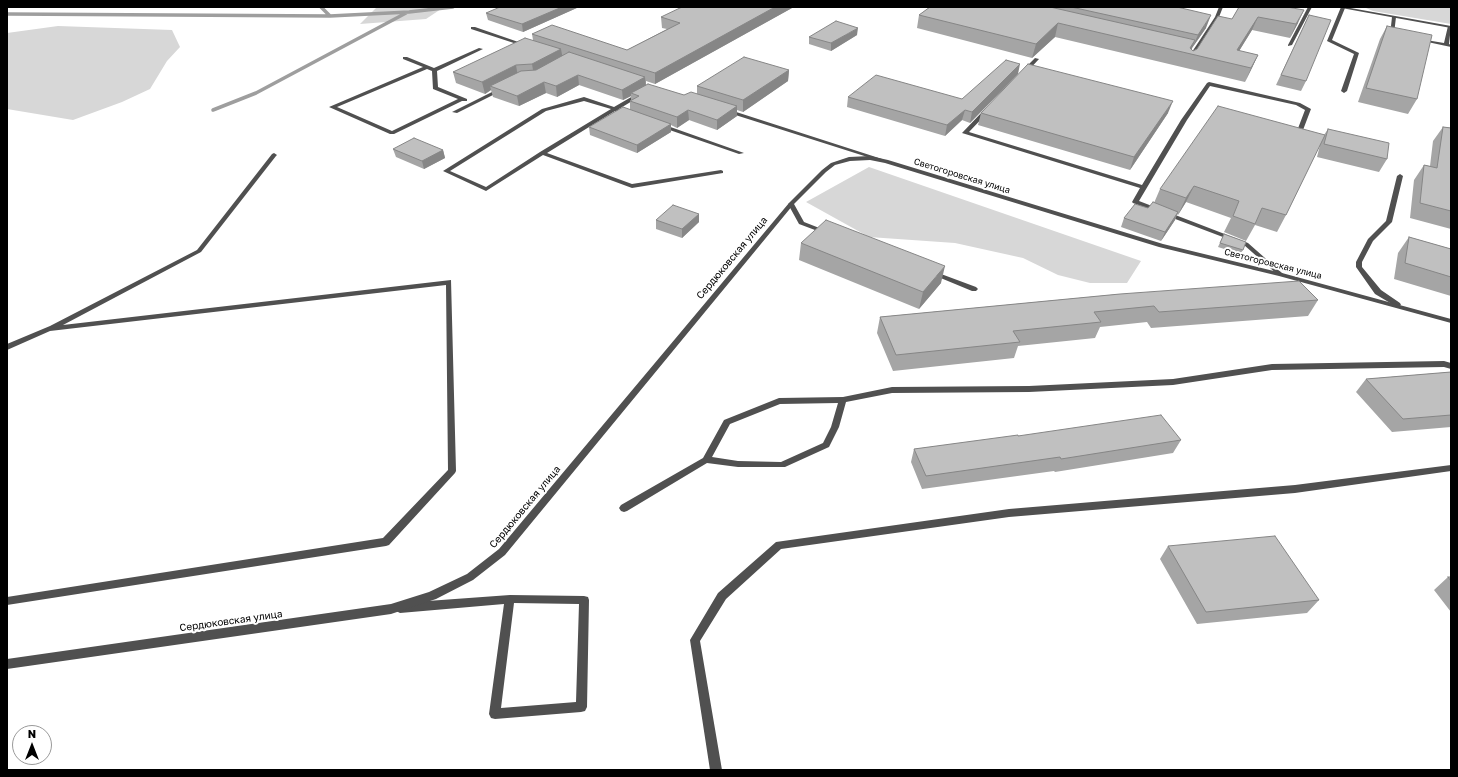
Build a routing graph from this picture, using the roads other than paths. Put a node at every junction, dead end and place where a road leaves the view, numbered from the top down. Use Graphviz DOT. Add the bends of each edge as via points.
graph roads {
  1 [pos="1221,7"];
  2 [pos="1310,7"];
  3 [pos="1341,7"];
  4 [pos="1394,17"];
  5 [pos="1451,27"];
  6 [pos="473,28"];
  7 [pos="1400,36"];
  8 [pos="1415,39"];
  9 [pos="1290,45"];
  10 [pos="1448,45"];
  11 [pos="534,48"];
  12 [pos="481,49"];
  13 [pos="1186,50"];
  14 [pos="1194,52"];
  15 [pos="405,58"];
  16 [pos="1037,59"];
  17 [pos="1188,62"];
  18 [pos="427,67"];
  19 [pos="434,70"];
  20 [pos="1020,76"];
  21 [pos="507,86"];
  22 [pos="647,90"];
  23 [pos="1344,91"];
  24 [pos="462,99"];
  25 [pos="473,103"];
  26 [pos="993,104"];
  27 [pos="721,108"];
  28 [pos="615,109"];
  29 [pos="455,112"];
  30 [pos="637,117"];
  31 [pos="652,122"];
  32 [pos="1314,134"];
  33 [pos="542,153"];
  34 [pos="741,153"];
  35 [pos="274,155"];
  36 [pos="886,162"];
  37 [pos="721,172"];
  38 [pos="1400,176"];
  39 [pos="1144,187"];
  40 [pos="791,204"];
  41 [pos="830,234"];
  42 [pos="924,270"];
  43 [pos="1280,274"];
  44 [pos="974,289"];
  45 [pos="1397,305"];
  46 [pos="1451,321"];
  47 [pos="48,329"];
  48 [pos="7,347"];
  49 [pos="1451,366"];
  50 [pos="843,400"];
  51 [pos="706,460"];
  52 [pos="1451,468"];
  53 [pos="624,508"];
  54 [pos="510,599"];
  55 [pos="7,601"];
  56 [pos="391,609"];
  57 [pos="7,664"];
  58 [pos="716,770"];
  1 -- 14 [label="street"];
  2 -- 9 [label="street"];
  3 -- 4 [label="street"];
  3 -- 23 [label="street" via="1329,41 1357,53"];
  4 -- 5 [label="street"];
  4 -- 7 [label="street" via="1392,35"];
  5 -- 10 [label="street"];
  6 -- 11 [label="street"];
  8 -- 10 [label="street"];
  12 -- 19 [label="street"];
  13 -- 14 [label="street"];
  14 -- 17 [label="street"];
  15 -- 18 [label="street"];
  16 -- 20 [label="street"];
  18 -- 19 [label="street"];
  18 -- 24 [label="street" via="332,107 392,132"];
  19 -- 24 [label="street" via="435,88"];
  21 -- 25 [label="street"];
  22 -- 28 [label="street"];
  24 -- 25 [label="street"];
  25 -- 29 [label="street"];
  26 -- 39 [label="street" via="965,133"];
  27 -- 36 [label="street, Светогоровская улица"];
  28 -- 30 [label="street"];
  28 -- 33 [label="street"];
  28 -- 33 [label="street" via="584,99 544,110 446,171 486,189"];
  31 -- 34 [label="street"];
  32 -- 39 [label="street" via="1299,133 1308,109 1298,104 1208,84"];
  33 -- 37 [label="street" via="632,186"];
  35 -- 47 [label="street" via="199,251"];
  36 -- 40 [label="street, Сердюковская улица" via="860,158 833,164"];
  36 -- 43 [label="street, Светогоровская улица" via="1161,246"];
  38 -- 45 [label="street" via="1389,222 1370,240 1359,262 1359,267 1378,292"];
  39 -- 43 [label="street" via="1135,202 1246,244"];
  40 -- 41 [label="street" via="801,223"];
  40 -- 56 [label="street, Сердюковская улица" via="502,552 481,569 445,590"];
  42 -- 44 [label="street"];
  43 -- 45 [label="street, Светогоровская улица"];
  45 -- 46 [label="street, Светогоровская улица"];
  47 -- 48 [label="street"];
  47 -- 55 [label="street" via="449,282 452,471 386,542"];
  49 -- 50 [label="street" via="1444,364 1272,367 1173,382 1029,389 892,390"];
  50 -- 51 [label="street" via="779,400 727,422"];
  50 -- 51 [label="street" via="826,445 782,465"];
  51 -- 53 [label="street"];
  52 -- 58 [label="street" via="1295,489 1009,513 779,545 722,596 695,640"];
  54 -- 54 [label="street" via="584,600 581,707 495,714"];
  54 -- 56 [label="street"];
  56 -- 57 [label="street, Сердюковская улица"];
}
